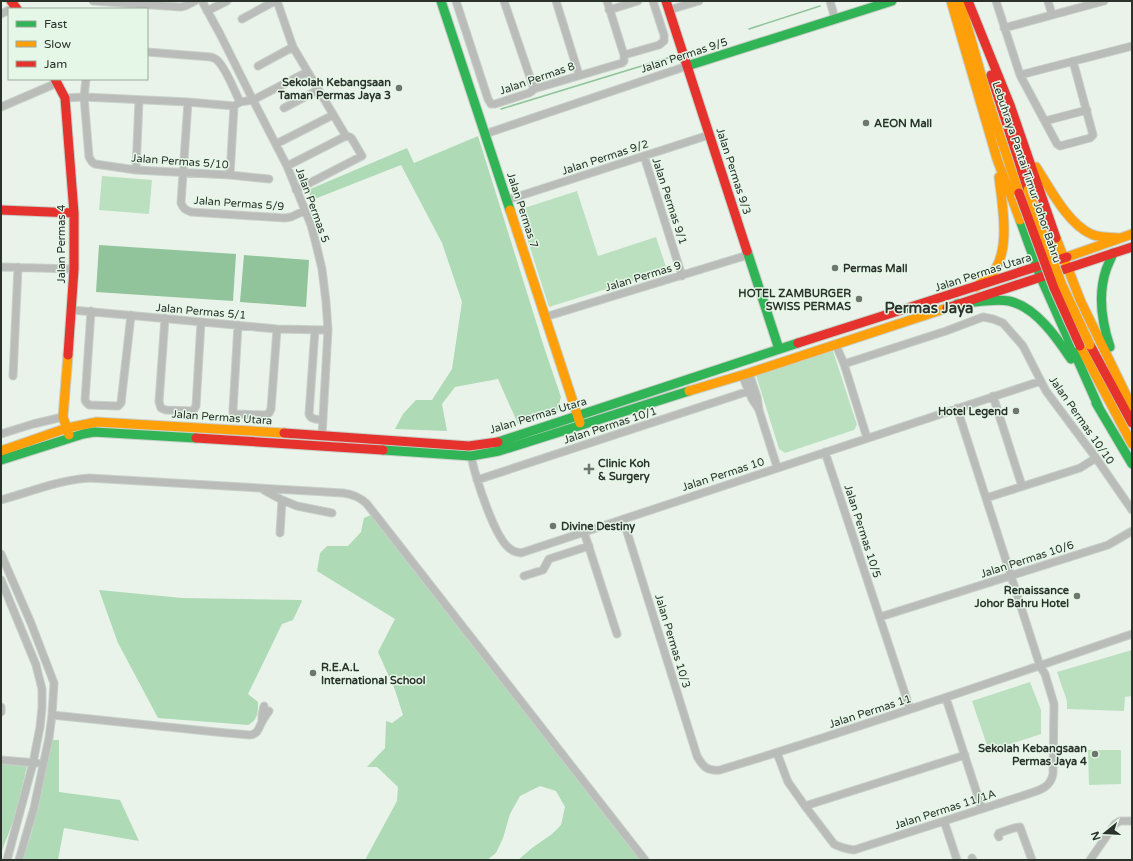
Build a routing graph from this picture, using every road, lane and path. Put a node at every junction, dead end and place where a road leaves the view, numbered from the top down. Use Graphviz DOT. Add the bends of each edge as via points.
graph roads {
  1 [pos="92,1"];
  2 [pos="202,1"];
  3 [pos="227,1"];
  4 [pos="276,1"];
  5 [pos="441,1"];
  6 [pos="456,1"];
  7 [pos="504,1"];
  8 [pos="556,1"];
  9 [pos="607,1"];
  10 [pos="638,1"];
  11 [pos="653,1"];
  12 [pos="699,1"];
  13 [pos="830,1"];
  14 [pos="892,1"];
  15 [pos="951,1"];
  16 [pos="960,1"];
  17 [pos="968,1"];
  18 [pos="976,1"];
  19 [pos="996,1"];
  20 [pos="1048,1"];
  21 [pos="1101,1"];
  22 [pos="191,2"];
  23 [pos="690,2"];
  24 [pos="668,5"];
  25 [pos="610,10"];
  26 [pos="208,11"];
  27 [pos="1052,15"];
  28 [pos="242,19"];
  29 [pos="835,19"];
  30 [pos="1004,28"];
  31 [pos="1132,46"];
  32 [pos="293,47"];
  33 [pos="148,52"];
  34 [pos="624,58"];
  35 [pos="1073,61"];
  36 [pos="258,66"];
  37 [pos="687,66"];
  38 [pos="307,72"];
  39 [pos="579,75"];
  40 [pos="1020,75"];
  41 [pos="86,80"];
  42 [pos="56,81"];
  43 [pos="534,89"];
  44 [pos="318,90"];
  45 [pos="84,97"];
  46 [pos="65,98"];
  47 [pos="140,100"];
  48 [pos="253,100"];
  49 [pos="188,102"];
  50 [pos="237,104"];
  51 [pos="1010,105"];
  52 [pos="1,107"];
  53 [pos="284,108"];
  54 [pos="1087,110"];
  55 [pos="333,115"];
  56 [pos="1045,121"];
  57 [pos="485,134"];
  58 [pos="709,135"];
  59 [pos="346,136"];
  60 [pos="276,144"];
  61 [pos="1026,153"];
  62 [pos="644,156"];
  63 [pos="997,158"];
  64 [pos="287,166"];
  65 [pos="136,170"];
  66 [pos="183,172"];
  67 [pos="230,175"];
  68 [pos="269,179"];
  69 [pos="296,190"];
  70 [pos="1024,192"];
  71 [pos="507,200"];
  72 [pos="1,210"];
  73 [pos="304,211"];
  74 [pos="74,213"];
  75 [pos="1052,229"];
  76 [pos="1132,234"];
  77 [pos="1026,238"];
  78 [pos="1119,238"];
  79 [pos="1132,247"];
  80 [pos="1113,254"];
  81 [pos="748,255"];
  82 [pos="1063,258"];
  83 [pos="1,267"];
  84 [pos="18,267"];
  85 [pos="1037,267"];
  86 [pos="74,269"];
  87 [pos="1068,269"];
  88 [pos="682,276"];
  89 [pos="1041,278"];
  90 [pos="976,287"];
  91 [pos="1079,296"];
  92 [pos="957,304"];
  93 [pos="1054,308"];
  94 [pos="72,310"];
  95 [pos="91,311"];
  96 [pos="131,315"];
  97 [pos="545,317"];
  98 [pos="165,318"];
  99 [pos="201,322"];
  100 [pos="238,325"];
  101 [pos="277,329"];
  102 [pos="315,330"];
  103 [pos="328,330"];
  104 [pos="836,345"];
  105 [pos="779,349"];
  106 [pos="844,364"];
  107 [pos="746,374"];
  108 [pos="13,376"];
  109 [pos="1041,381"];
  110 [pos="658,389"];
  111 [pos="749,391"];
  112 [pos="1125,392"];
  113 [pos="993,396"];
  114 [pos="663,399"];
  115 [pos="1132,407"];
  116 [pos="957,408"];
  117 [pos="759,410"];
  118 [pos="1100,410"];
  119 [pos="64,414"];
  120 [pos="577,416"];
  121 [pos="323,420"];
  122 [pos="1132,423"];
  123 [pos="77,426"];
  124 [pos="581,426"];
  125 [pos="67,428"];
  126 [pos="1,434"];
  127 [pos="322,436"];
  128 [pos="70,438"];
  129 [pos="868,438"];
  130 [pos="1132,444"];
  131 [pos="1,451"];
  132 [pos="825,452"];
  133 [pos="471,456"];
  134 [pos="1096,458"];
  135 [pos="1,460"];
  136 [pos="1132,464"];
  137 [pos="777,467"];
  138 [pos="477,480"];
  139 [pos="1022,486"];
  140 [pos="260,488"];
  141 [pos="986,498"];
  142 [pos="1,500"];
  143 [pos="282,500"];
  144 [pos="1132,510"];
  145 [pos="332,513"];
  146 [pos="622,519"];
  147 [pos="1132,531"];
  148 [pos="584,532"];
  149 [pos="280,533"];
  150 [pos="589,546"];
  151 [pos="1,554"];
  152 [pos="524,576"];
  153 [pos="1011,576"];
  154 [pos="1,580"];
  155 [pos="880,617"];
  156 [pos="617,634"];
  157 [pos="1132,634"];
  158 [pos="1040,666"];
  159 [pos="946,698"];
  160 [pos="1,707"];
  161 [pos="267,708"];
  162 [pos="910,709"];
  163 [pos="1,712"];
  164 [pos="52,715"];
  165 [pos="790,748"];
  166 [pos="777,753"];
  167 [pos="965,755"];
  168 [pos="765,756"];
  169 [pos="1,760"];
  170 [pos="33,763"];
  171 [pos="43,764"];
  172 [pos="781,764"];
  173 [pos="706,768"];
  174 [pos="805,806"];
  175 [pos="982,809"];
  176 [pos="944,821"];
  177 [pos="1132,821"];
  178 [pos="998,837"];
  179 [pos="7,860"];
  180 [pos="19,860"];
  181 [pos="644,860"];
  182 [pos="957,860"];
  183 [pos="1032,860"];
  184 [pos="1090,860"];
  1 -- 22 [label="street" via="181,7"];
  2 -- 26 [label="street, Jalan Permas 5"];
  3 -- 26 [label="street"];
  4 -- 28 [label="street"];
  4 -- 32 [label="street"];
  5 -- 57 [label="main road, Jalan Permas 7"];
  6 -- 43 [label="street, Jalan Permas 8" via="491,104 529,93"];
  7 -- 43 [label="street"];
  8 -- 39 [label="street"];
  9 -- 25 [label="street"];
  10 -- 25 [label="street"];
  11 -- 34 [label="street, Jalan Permas 8" via="664,41"];
  12 -- 23 [label="street"];
  13 -- 29 [label="street"];
  14 -- 29 [label="main road, Jalan Permas 9/5"];
  15 -- 63 [label="main road"];
  16 -- 70 [label="main road, Lebuhraya Pantai Timur Johor Bahru" via="990,106"];
  17 -- 51 [label="main road"];
  17 -- 70 [label="main road, Lebuhraya Pantai Timur Johor Bahru"];
  18 -- 51 [label="main road" via="1007,89"];
  19 -- 30 [label="street"];
  20 -- 27 [label="street"];
  21 -- 27 [label="street"];
  23 -- 24 [label="street"];
  24 -- 37 [label="main road, Jalan Permas 9/3"];
  25 -- 34 [label="street"];
  26 -- 48 [label="street, Jalan Permas 5"];
  27 -- 30 [label="street"];
  29 -- 37 [label="main road, Jalan Permas 9/5"];
  30 -- 40 [label="street"];
  31 -- 35 [label="street"];
  32 -- 36 [label="street"];
  32 -- 38 [label="street"];
  33 -- 50 [label="street" via="215,58"];
  34 -- 39 [label="street, Jalan Permas 8" via="609,67"];
  35 -- 40 [label="street"];
  35 -- 54 [label="street"];
  37 -- 57 [label="street, Jalan Permas 9/5"];
  37 -- 58 [label="main road, Jalan Permas 9/3"];
  38 -- 44 [label="street"];
  38 -- 48 [label="street"];
  39 -- 43 [label="street, Jalan Permas 8"];
  40 -- 56 [label="street"];
  41 -- 45 [label="street"];
  42 -- 46 [label="main road, Jalan Permas 4"];
  42 -- 52 [label="street"];
  44 -- 53 [label="street"];
  44 -- 55 [label="street"];
  45 -- 46 [label="street"];
  45 -- 47 [label="street"];
  45 -- 65 [label="street, Jalan Permas 5/10" via="89,158 100,166"];
  46 -- 74 [label="main road, Jalan Permas 4"];
  47 -- 49 [label="street"];
  47 -- 65 [label="street"];
  48 -- 50 [label="street"];
  48 -- 60 [label="street, Jalan Permas 5"];
  49 -- 50 [label="street"];
  49 -- 66 [label="street"];
  50 -- 67 [label="street"];
  51 -- 61 [label="main road"];
  54 -- 56 [label="street"];
  54 -- 56 [label="street" via="1093,136 1060,146"];
  55 -- 59 [label="street"];
  55 -- 60 [label="street"];
  57 -- 71 [label="main road, Jalan Permas 7"];
  58 -- 62 [label="street, Jalan Permas 9/2"];
  58 -- 81 [label="main road, Jalan Permas 9/3"];
  59 -- 64 [label="street"];
  59 -- 69 [label="street" via="352,139 363,155"];
  60 -- 64 [label="street, Jalan Permas 5"];
  61 -- 75 [label="main road"];
  61 -- 78 [label="main road" via="1076,224 1093,235"];
  62 -- 71 [label="street, Jalan Permas 9/2"];
  62 -- 88 [label="street, Jalan Permas 9/1"];
  63 -- 77 [label="main road"];
  63 -- 90 [label="main road" via="1004,230 1002,253 990,277"];
  64 -- 69 [label="street, Jalan Permas 5"];
  65 -- 66 [label="street, Jalan Permas 5/10"];
  66 -- 67 [label="street, Jalan Permas 5/10"];
  66 -- 73 [label="street, Jalan Permas 5/9" via="181,203 186,211 285,218"];
  67 -- 68 [label="street, Jalan Permas 5/10"];
  69 -- 73 [label="street, Jalan Permas 5"];
  70 -- 122 [label="main road, Lebuhraya Pantai Timur Johor Bahru, bridge" via="1090,345"];
  70 -- 130 [label="main road, Lebuhraya Pantai Timur Johor Bahru, bridge" via="1054,288 1080,346"];
  71 -- 97 [label="main road, Jalan Permas 7"];
  72 -- 74 [label="main road"];
  73 -- 103 [label="street, Jalan Permas 5" via="322,269"];
  74 -- 86 [label="main road, Jalan Permas 4"];
  75 -- 77 [label="main road" via="1041,240"];
  75 -- 82 [label="main road"];
  76 -- 78 [label="main road, Jalan Permas Utara"];
  77 -- 85 [label="main road"];
  78 -- 82 [label="main road, Jalan Permas Utara"];
  79 -- 80 [label="main road, Jalan Permas Utara"];
  80 -- 87 [label="main road, Jalan Permas Utara"];
  80 -- 112 [label="main road" via="1105,272 1102,302 1106,335"];
  81 -- 88 [label="street, Jalan Permas 9"];
  81 -- 105 [label="main road, Jalan Permas 9/3"];
  82 -- 85 [label="main road, Jalan Permas Utara"];
  82 -- 87 [label="main road"];
  83 -- 84 [label="street"];
  84 -- 86 [label="street"];
  84 -- 108 [label="street"];
  85 -- 89 [label="main road"];
  85 -- 90 [label="main road, Jalan Permas Utara"];
  86 -- 94 [label="main road, Jalan Permas 4"];
  87 -- 89 [label="main road, Jalan Permas Utara"];
  87 -- 91 [label="main road"];
  88 -- 97 [label="street, Jalan Permas 9"];
  89 -- 92 [label="main road, Jalan Permas Utara"];
  89 -- 93 [label="main road"];
  90 -- 105 [label="main road, Jalan Permas Utara"];
  91 -- 93 [label="main road" via="1069,291 1060,291 1055,298"];
  91 -- 112 [label="main road"];
  92 -- 104 [label="main road, Jalan Permas Utara"];
  92 -- 118 [label="main road" via="1009,301 1021,304 1047,328 1070,358"];
  93 -- 118 [label="main road"];
  94 -- 95 [label="street, Jalan Permas 5/1"];
  94 -- 119 [label="main road, Jalan Permas 4"];
  95 -- 96 [label="street, Jalan Permas 5/1"];
  95 -- 96 [label="street" via="85,400 89,405 118,406 121,403"];
  96 -- 98 [label="street, Jalan Permas 5/1"];
  97 -- 120 [label="main road, Jalan Permas 7"];
  98 -- 99 [label="street, Jalan Permas 5/1"];
  98 -- 99 [label="street" via="159,402 161,408 166,410 193,411 196,406"];
  99 -- 100 [label="street, Jalan Permas 5/1"];
  100 -- 101 [label="street, Jalan Permas 5/1"];
  100 -- 101 [label="street" via="234,413 265,416 269,413"];
  101 -- 102 [label="street, Jalan Permas 5/1"];
  102 -- 103 [label="street, Jalan Permas 5/1"];
  102 -- 121 [label="street" via="309,414 312,419"];
  103 -- 121 [label="street, Jalan Permas 5"];
  104 -- 106 [label="street"];
  104 -- 107 [label="main road, Jalan Permas Utara"];
  105 -- 110 [label="main road, Jalan Permas Utara"];
  106 -- 109 [label="street, Jalan Permas 10/10" via="983,317 1003,324 1023,346"];
  106 -- 129 [label="street"];
  107 -- 111 [label="street"];
  107 -- 114 [label="main road, Jalan Permas Utara"];
  107 -- 117 [label="street" via="758,397"];
  109 -- 113 [label="street, Jalan Permas 10"];
  109 -- 134 [label="street, Jalan Permas 10/10"];
  110 -- 114 [label="main road" via="657,396"];
  110 -- 120 [label="main road, Jalan Permas Utara"];
  111 -- 117 [label="street"];
  111 -- 138 [label="street, Jalan Permas 10/1"];
  112 -- 115 [label="main road"];
  113 -- 116 [label="street, Jalan Permas 10"];
  113 -- 139 [label="street"];
  114 -- 124 [label="main road, Jalan Permas Utara"];
  116 -- 129 [label="street, Jalan Permas 10"];
  116 -- 141 [label="street"];
  117 -- 137 [label="street"];
  118 -- 136 [label="main road"];
  119 -- 123 [label="main road"];
  119 -- 125 [label="main road, Jalan Permas 4"];
  119 -- 126 [label="street"];
  120 -- 124 [label="main road, Jalan Permas 7"];
  120 -- 127 [label="main road, Jalan Permas Utara" via="498,442 469,446"];
  121 -- 127 [label="street, Jalan Permas 5"];
  123 -- 125 [label="main road, Jalan Permas Utara"];
  123 -- 127 [label="main road, Jalan Permas Utara" via="107,422"];
  124 -- 133 [label="main road, Jalan Permas Utara" via="500,452"];
  125 -- 128 [label="main road, Jalan Permas 4"];
  125 -- 131 [label="main road, Jalan Permas Utara"];
  128 -- 133 [label="main road, Jalan Permas Utara" via="94,432 111,432"];
  128 -- 135 [label="main road, Jalan Permas Utara"];
  129 -- 132 [label="street, Jalan Permas 10"];
  132 -- 137 [label="street, Jalan Permas 10"];
  132 -- 155 [label="street, Jalan Permas 10/5"];
  133 -- 138 [label="street, Jalan Permas 10"];
  134 -- 139 [label="street" via="1080,468"];
  134 -- 144 [label="street, Jalan Permas 10/10"];
  137 -- 146 [label="street, Jalan Permas 10"];
  138 -- 148 [label="street, Jalan Permas 10" via="491,518 504,543 512,550 521,553"];
  139 -- 141 [label="street"];
  140 -- 142 [label="street" via="89,478 52,484"];
  140 -- 143 [label="street"];
  140 -- 181 [label="street" via="350,494 362,499"];
  141 -- 153 [label="street"];
  143 -- 145 [label="street" via="297,506"];
  143 -- 149 [label="street"];
  146 -- 148 [label="street, Jalan Permas 10"];
  146 -- 173 [label="street, Jalan Permas 10/3" via="697,756"];
  147 -- 153 [label="street, Jalan Permas 10/6" via="1108,545"];
  148 -- 150 [label="street"];
  150 -- 152 [label="street" via="549,558 543,570"];
  150 -- 156 [label="street"];
  151 -- 164 [label="street" via="54,683"];
  153 -- 155 [label="street, Jalan Permas 10/6"];
  153 -- 158 [label="street"];
  154 -- 170 [label="street" via="36,665 42,689"];
  155 -- 162 [label="street, Jalan Permas 10/5"];
  157 -- 158 [label="street, Jalan Permas 11"];
  158 -- 159 [label="street, Jalan Permas 11"];
  158 -- 175 [label="street, Jalan Permas 11/1A" via="1054,704 1053,774 1050,784"];
  159 -- 162 [label="street, Jalan Permas 11"];
  159 -- 167 [label="street"];
  160 -- 163 [label="street"];
  161 -- 164 [label="street" via="257,732 250,735"];
  162 -- 165 [label="street, Jalan Permas 11"];
  164 -- 171 [label="street"];
  165 -- 166 [label="street, Jalan Permas 11"];
  165 -- 172 [label="street"];
  166 -- 168 [label="street, Jalan Permas 11"];
  166 -- 172 [label="street, Jalan Permas 11/1A"];
  167 -- 174 [label="street"];
  167 -- 175 [label="street"];
  168 -- 172 [label="street"];
  168 -- 173 [label="street, Jalan Permas 11" via="720,770 711,771"];
  169 -- 170 [label="street"];
  170 -- 171 [label="street"];
  170 -- 179 [label="street"];
  171 -- 180 [label="street"];
  172 -- 174 [label="street, Jalan Permas 11/1A" via="788,782"];
  174 -- 176 [label="street, Jalan Permas 11/1A" via="834,844 849,850"];
  175 -- 176 [label="street, Jalan Permas 11/1A"];
  176 -- 182 [label="street"];
  177 -- 184 [label="street" via="1115,824"];
  178 -- 183 [label="street" via="999,833 1020,827"];
}
